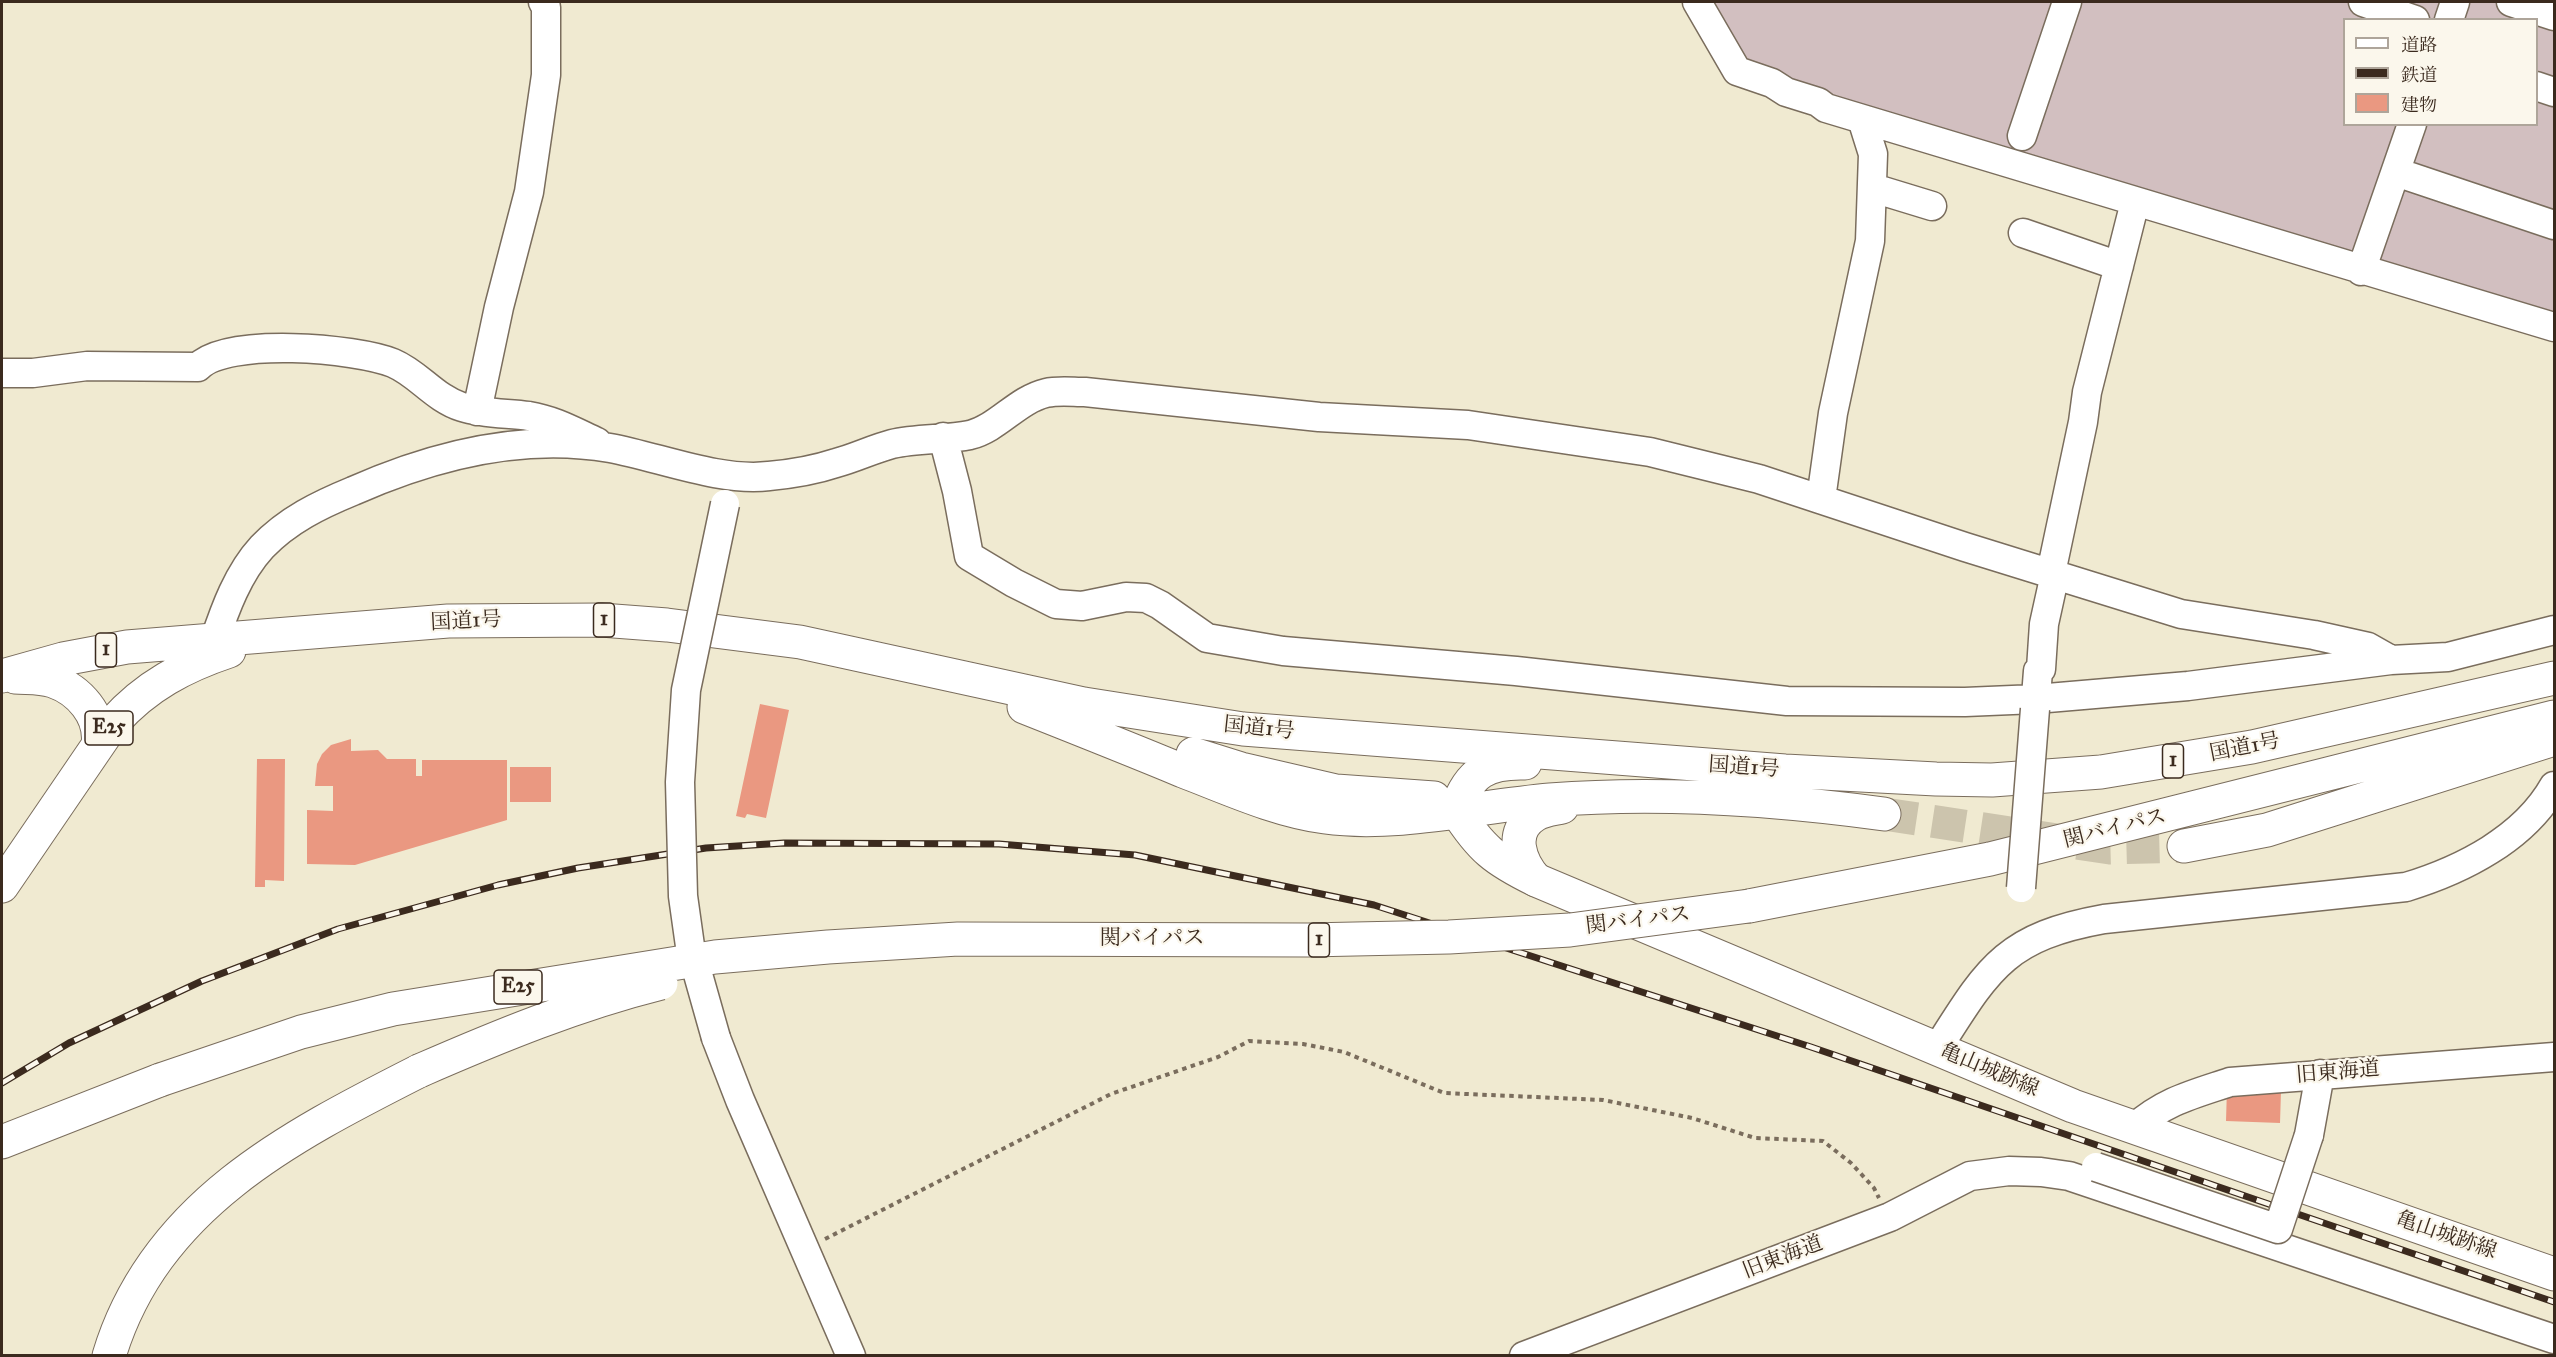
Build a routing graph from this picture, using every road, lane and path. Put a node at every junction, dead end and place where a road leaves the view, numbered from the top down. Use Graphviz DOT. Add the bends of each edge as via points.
graph roads {
  1 [pos="543,2"];
  2 [pos="1697,2"];
  3 [pos="2067,2"];
  4 [pos="2363,2"];
  5 [pos="2455,2"];
  6 [pos="2514,8"];
  7 [pos="2554,16"];
  8 [pos="2409,18"];
  9 [pos="2450,18"];
  10 [pos="2538,87"];
  11 [pos="2554,92"];
  12 [pos="1862,119"];
  13 [pos="2411,126"];
  14 [pos="2022,136"];
  15 [pos="2396,172"];
  16 [pos="1873,188"];
  17 [pos="2135,202"];
  18 [pos="1932,206"];
  19 [pos="2554,225"];
  20 [pos="2023,233"];
  21 [pos="2120,266"];
  22 [pos="2361,271"];
  23 [pos="2554,327"];
  24 [pos="2,373"];
  25 [pos="477,411"];
  26 [pos="943,437"];
  27 [pos="609,448"];
  28 [pos="730,474"];
  29 [pos="1821,499"];
  30 [pos="2053,574"];
  31 [pos="2554,630"];
  32 [pos="274,636"];
  33 [pos="214,642"];
  34 [pos="127,648"];
  35 [pos="2391,660"];
  36 [pos="2,665"];
  37 [pos="929,672"];
  38 [pos="2,676"];
  39 [pos="2554,678"];
  40 [pos="1016,690"];
  41 [pos="2554,703"];
  42 [pos="2035,704"];
  43 [pos="2554,717"];
  44 [pos="2554,740"];
  45 [pos="98,745"];
  46 [pos="2371,761"];
  47 [pos="1785,771"];
  48 [pos="2554,786"];
  49 [pos="1702,796"];
  50 [pos="1456,810"];
  51 [pos="1884,814"];
  52 [pos="2545,819"];
  53 [pos="2184,846"];
  54 [pos="1536,880"];
  55 [pos="2,886"];
  56 [pos="2021,888"];
  57 [pos="887,943"];
  58 [pos="1937,1049"];
  59 [pos="2554,1058"];
  60 [pos="2320,1074"];
  61 [pos="2134,1128"];
  62 [pos="2,1142"];
  63 [pos="2041,1172"];
  64 [pos="1890,1217"];
  65 [pos="806,1248"];
  66 [pos="2554,1274"];
  67 [pos="2554,1339"];
  68 [pos="109,1356"];
  69 [pos="851,1356"];
  70 [pos="1524,1356"];
  1 -- 25 [label="street" via="546,75 529,192"];
  2 -- 12 [label="street" via="1737,72"];
  3 -- 14 [label="street"];
  4 -- 8 [label="street"];
  5 -- 9 [label="street"];
  6 -- 7 [label="street"];
  10 -- 11 [label="street"];
  12 -- 16 [label="street" via="1873,154"];
  12 -- 17 [label="street"];
  13 -- 15 [label="street"];
  15 -- 19 [label="street"];
  15 -- 22 [label="street"];
  16 -- 18 [label="street"];
  16 -- 29 [label="street" via="1870,241 1833,413"];
  17 -- 21 [label="street"];
  17 -- 22 [label="street"];
  20 -- 21 [label="street"];
  21 -- 30 [label="street" via="2087,392"];
  22 -- 23 [label="street"];
  24 -- 25 [label="street" via="87,366 198,367 206,358 228,351 267,346 363,356 391,363 412,373 439,398"];
  25 -- 27 [label="street" via="530,416 559,424"];
  26 -- 28 [label="street" via="892,444 803,471 766,477"];
  26 -- 29 [label="street" via="984,430 1017,406 1048,392 1085,392 1319,417 1468,425 1650,452"];
  26 -- 42 [label="street" via="969,556 1056,604 1082,606 1119,598 1146,598 1207,638 1283,651 1516,670 1787,701"];
  27 -- 28 [label="street"];
  27 -- 33 [label="street" via="531,445 454,455 397,472 304,513 277,532 243,572"];
  28 -- 65 [label="street, bridge" via="686,690 680,782 683,896 690,946 716,1038"];
  29 -- 30 [label="street"];
  30 -- 35 [label="street" via="2181,614 2314,635 2368,647"];
  30 -- 42 [label="street"];
  31 -- 35 [label="street" via="2448,657"];
  32 -- 33 [label="main road, 国道1号 / 1"];
  32 -- 37 [label="main road, 国道1号 / 1" via="448,621 601,620 800,642"];
  32 -- 45 [label="main road, E25" via="200,661 156,684 126,708"];
  33 -- 34 [label="main road, 国道1号 / 1"];
  34 -- 36 [label="main road"];
  34 -- 38 [label="main road, 国道1号 / 1" via="63,659"];
  35 -- 42 [label="street"];
  37 -- 40 [label="main road, 国道1号 / 1"];
  37 -- 50 [label="main road, 国道1号 / 1" via="1242,795 1295,811 1360,819"];
  38 -- 45 [label="main road" via="53,681 77,694 97,723"];
  39 -- 47 [label="main road, 国道1号 / 1" via="2252,747 2101,772 1981,780"];
  40 -- 47 [label="main road, 国道1号 / 1" via="1136,714 1243,729"];
  40 -- 50 [label="main road" via="1241,769 1336,791 1433,798"];
  41 -- 46 [label="main road, 1"];
  42 -- 56 [label="street, bridge"];
  43 -- 46 [label="main road, 1"];
  44 -- 53 [label="main road" via="2267,830"];
  45 -- 55 [label="main road, E25"];
  46 -- 57 [label="main road, 関バイパス / 1, bridge" via="1990,859 1749,906 1570,930 1308,940 1002,938"];
  47 -- 50 [label="main road" via="1501,763 1476,776"];
  48 -- 52 [label="street"];
  49 -- 50 [label="main road, 国道1号 / 1" via="1595,797"];
  49 -- 51 [label="main road, 国道1号 / 1"];
  49 -- 54 [label="main road" via="1585,804 1535,815 1525,824 1519,848 1521,861"];
  50 -- 54 [label="main road, 亀山城跡線" via="1488,853"];
  52 -- 58 [label="street" via="2441,876 2406,887 2071,924 2034,938 1999,961 1974,990"];
  54 -- 58 [label="main road, 亀山城跡線"];
  57 -- 62 [label="main road, E25, bridge" via="715,957 382,1011 301,1032 160,1080"];
  57 -- 68 [label="main road, E25, bridge" via="716,969 634,990 495,1038 348,1107 230,1183 183,1225 138,1285"];
  58 -- 61 [label="main road, 亀山城跡線"];
  59 -- 60 [label="street, 旧東海道"];
  60 -- 61 [label="street, 旧東海道" via="2230,1082 2154,1110"];
  60 -- 63 [label="street, bridge" via="2309,1135 2278,1229 2096,1167"];
  61 -- 66 [label="main road, 亀山城跡線"];
  63 -- 64 [label="street, 旧東海道" via="1970,1176"];
  63 -- 67 [label="street" via="2080,1179"];
  64 -- 65 [label="path" via="1874,1188 1823,1141 1755,1138 1692,1118 1603,1100 1443,1093 1344,1052 1303,1044 1249,1041 1218,1057 1111,1094"];
  64 -- 70 [label="street, 旧東海道"];
  65 -- 69 [label="street"];
}
